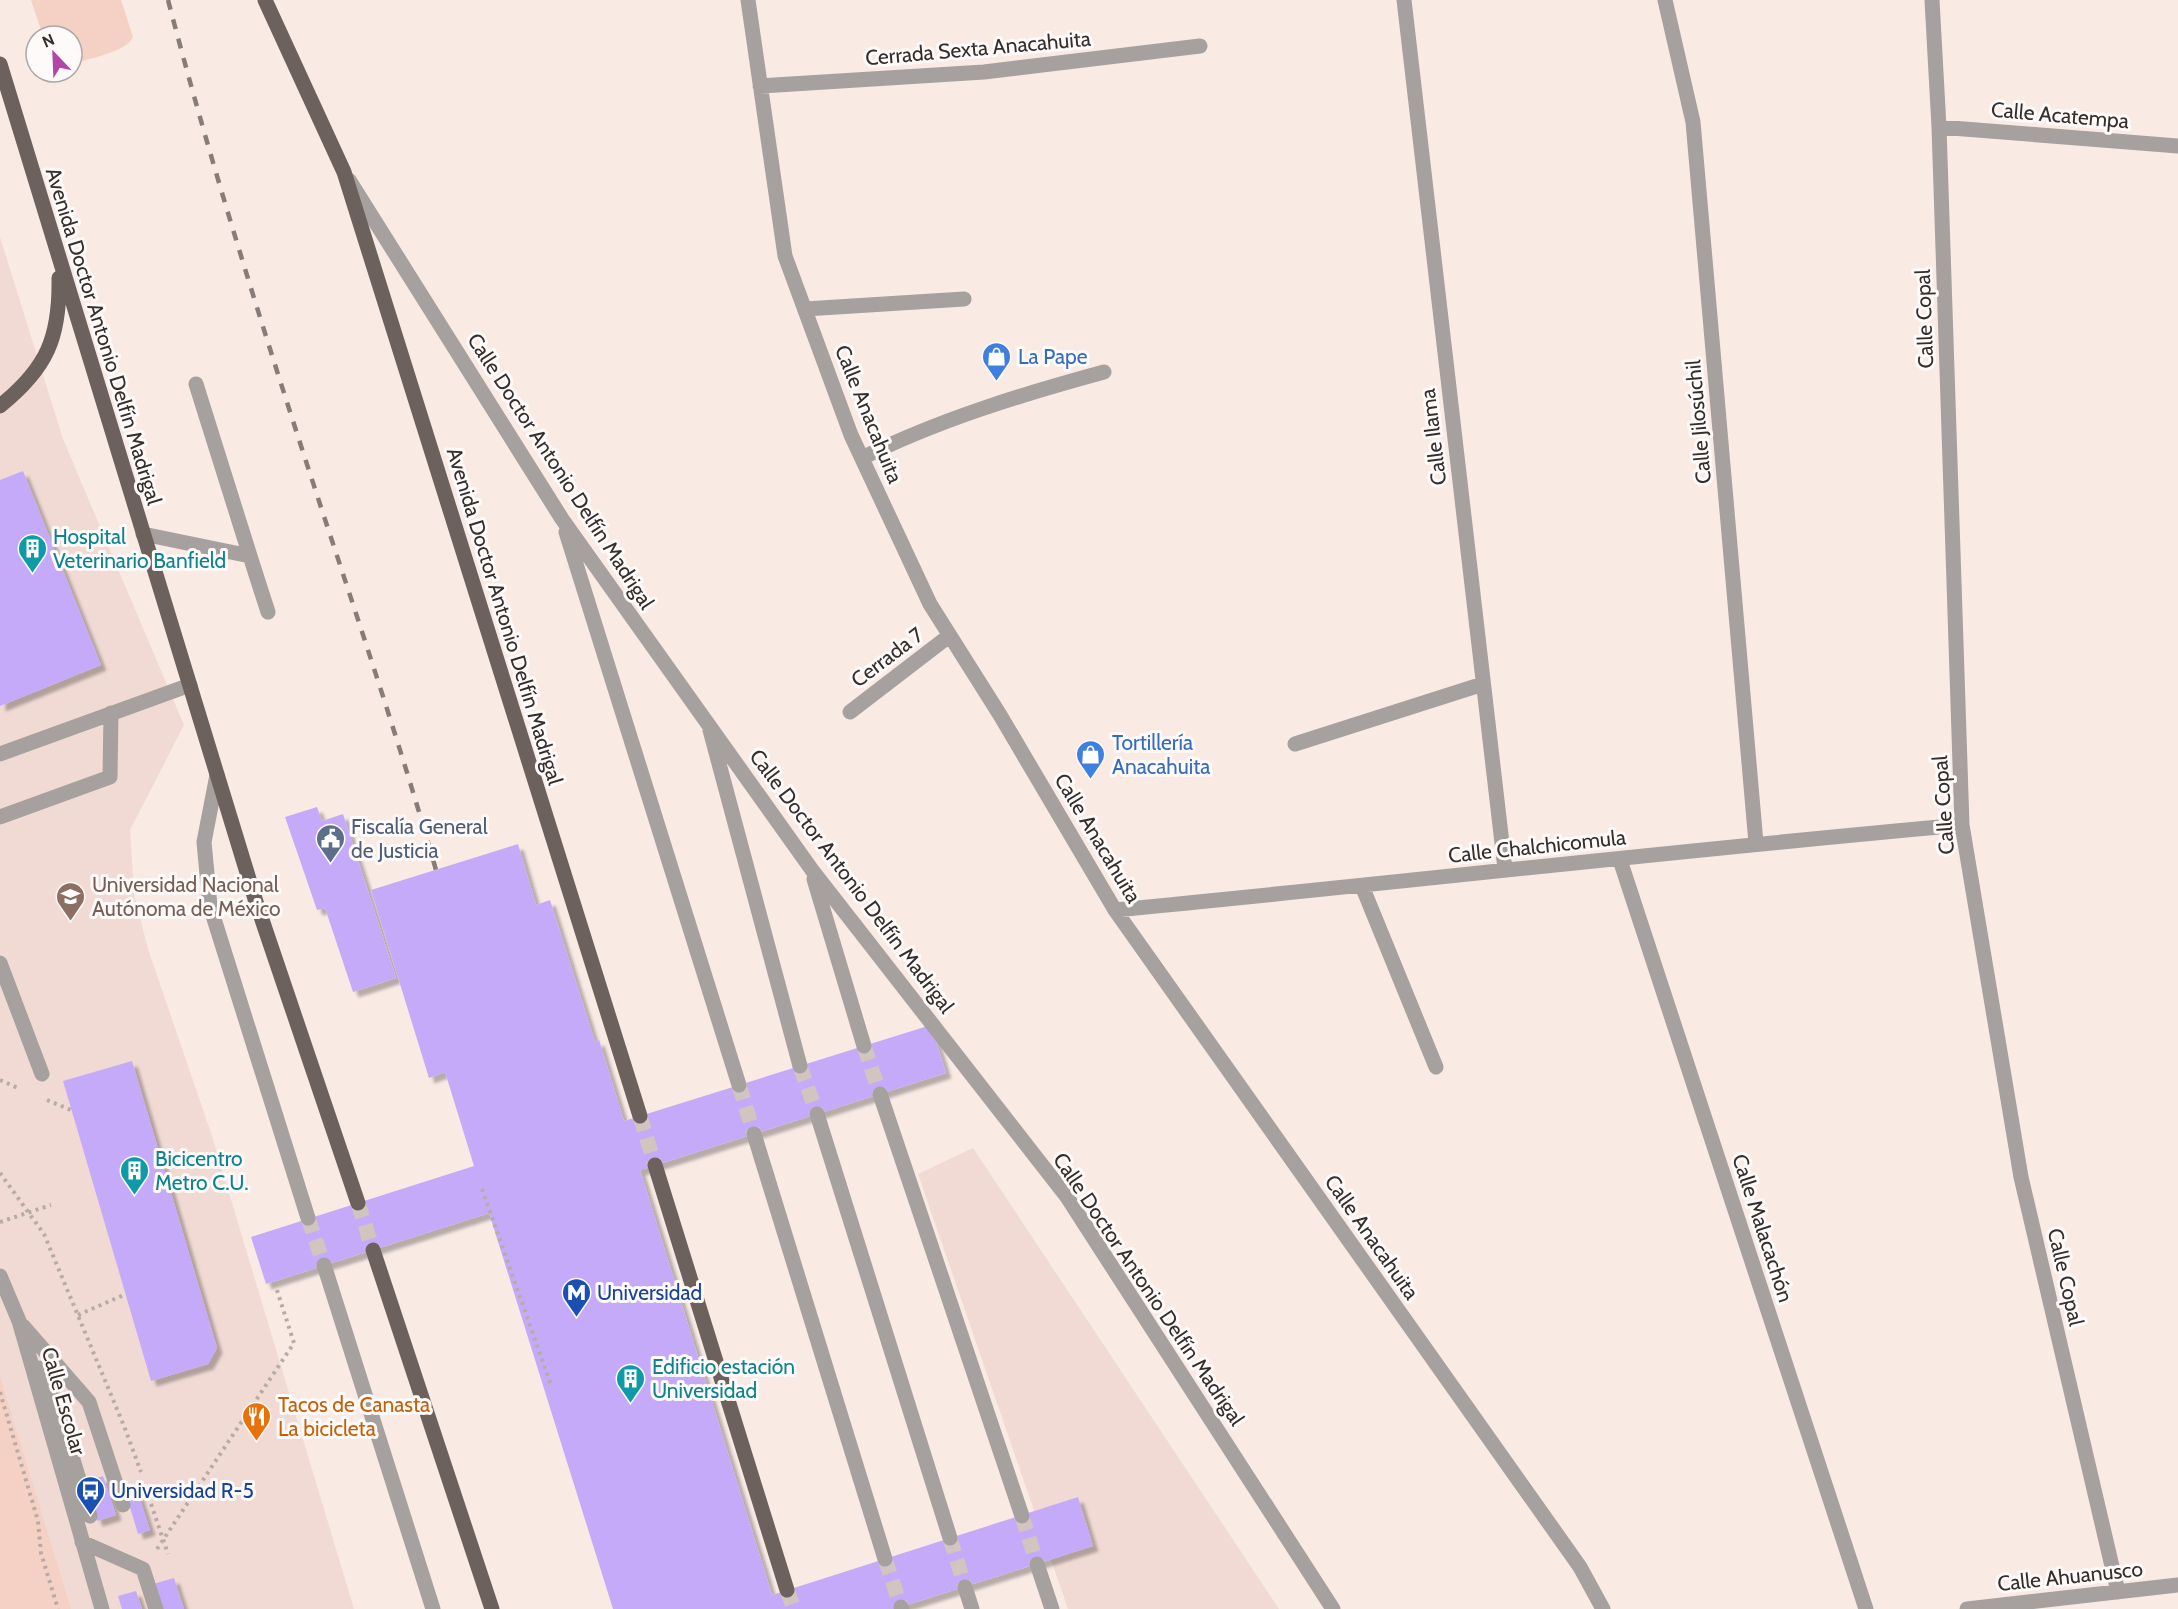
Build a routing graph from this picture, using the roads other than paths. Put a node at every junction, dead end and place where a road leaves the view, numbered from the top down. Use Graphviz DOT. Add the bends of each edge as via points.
graph roads {
  1 [pos="265,0"];
  2 [pos="748,0"];
  3 [pos="1404,0"];
  4 [pos="1665,0"];
  5 [pos="1932,0"];
  6 [pos="1200,46"];
  7 [pos="0,64"];
  8 [pos="760,86"];
  9 [pos="1939,127"];
  10 [pos="2178,146"];
  11 [pos="344,172"];
  12 [pos="59,264"];
  13 [pos="964,299"];
  14 [pos="804,309"];
  15 [pos="1104,372"];
  16 [pos="196,384"];
  17 [pos="0,406"];
  18 [pos="862,458"];
  19 [pos="562,519"];
  20 [pos="143,534"];
  21 [pos="250,556"];
  22 [pos="268,612"];
  23 [pos="949,636"];
  24 [pos="1483,684"];
  25 [pos="190,685"];
  26 [pos="850,712"];
  27 [pos="111,713"];
  28 [pos="707,720"];
  29 [pos="1295,744"];
  30 [pos="0,754"];
  31 [pos="217,775"];
  32 [pos="0,817"];
  33 [pos="1962,825"];
  34 [pos="1756,843"];
  35 [pos="1620,860"];
  36 [pos="1505,869"];
  37 [pos="812,870"];
  38 [pos="1362,886"];
  39 [pos="1115,910"];
  40 [pos="0,963"];
  41 [pos="864,1046"];
  42 [pos="800,1066"];
  43 [pos="1436,1067"];
  44 [pos="42,1074"];
  45 [pos="739,1085"];
  46 [pos="880,1094"];
  47 [pos="817,1114"];
  48 [pos="639,1116"];
  49 [pos="753,1134"];
  50 [pos="655,1165"];
  51 [pos="358,1203"];
  52 [pos="308,1218"];
  53 [pos="373,1250"];
  54 [pos="324,1265"];
  55 [pos="0,1276"];
  56 [pos="19,1321"];
  57 [pos="123,1505"];
  58 [pos="90,1516"];
  59 [pos="1022,1516"];
  60 [pos="950,1538"];
  61 [pos="82,1542"];
  62 [pos="885,1559"];
  63 [pos="1037,1564"];
  64 [pos="2178,1585"];
  65 [pos="965,1587"];
  66 [pos="788,1590"];
  67 [pos="2118,1592"];
  68 [pos="1975,1608"];
  69 [pos="102,1609"];
  70 [pos="156,1609"];
  71 [pos="433,1609"];
  72 [pos="492,1609"];
  73 [pos="972,1609"];
  74 [pos="1052,1609"];
  75 [pos="1333,1609"];
  76 [pos="1603,1609"];
  77 [pos="1866,1609"];
  1 -- 11 [label="main road, Avenida Doctor Antonio Delfín Madrigal"];
  2 -- 8 [label="street, Calle Anacahuita"];
  3 -- 24 [label="street, Calle Ilama"];
  4 -- 34 [label="street, Calle Jilosúchil" via="1693,122"];
  5 -- 9 [label="street, Calle Copal"];
  6 -- 8 [label="street, Cerrada Sexta Anacahuita" via="984,72"];
  7 -- 12 [label="main road, Avenida Doctor Antonio Delfín Madrigal"];
  8 -- 14 [label="street, Calle Anacahuita" via="785,256"];
  9 -- 10 [label="street, Calle Acatempa"];
  9 -- 33 [label="street, Calle Copal"];
  11 -- 19 [label="street, Calle Doctor Antonio Delfín Madrigal"];
  11 -- 48 [label="main road, Avenida Doctor Antonio Delfín Madrigal"];
  12 -- 17 [label="main road" via="60,312 50,350 21,389"];
  12 -- 20 [label="main road, Avenida Doctor Antonio Delfín Madrigal"];
  13 -- 14 [label="street"];
  14 -- 18 [label="street, Calle Anacahuita"];
  15 -- 18 [label="street" via="1014,397"];
  16 -- 21 [label="street"];
  18 -- 23 [label="street, Calle Anacahuita" via="930,604"];
  19 -- 28 [label="street, Calle Doctor Antonio Delfín Madrigal"];
  19 -- 45 [label="street"];
  20 -- 21 [label="street"];
  20 -- 25 [label="main road, Avenida Doctor Antonio Delfín Madrigal"];
  21 -- 22 [label="street"];
  23 -- 26 [label="street, Cerrada 7"];
  23 -- 39 [label="street, Calle Anacahuita"];
  24 -- 29 [label="street"];
  24 -- 36 [label="street, Calle Ilama"];
  25 -- 27 [label="street"];
  25 -- 31 [label="main road, Avenida Doctor Antonio Delfín Madrigal"];
  27 -- 30 [label="street"];
  27 -- 32 [label="street" via="110,777"];
  28 -- 37 [label="street, Calle Doctor Antonio Delfín Madrigal"];
  28 -- 42 [label="street"];
  31 -- 51 [label="main road, Avenida Doctor Antonio Delfín Madrigal"];
  31 -- 52 [label="street" via="204,842 210,906"];
  33 -- 34 [label="street, Calle Chalchicomula"];
  33 -- 67 [label="street, Calle Copal" via="2021,1177"];
  34 -- 35 [label="street, Calle Chalchicomula"];
  35 -- 36 [label="street, Calle Chalchicomula"];
  35 -- 77 [label="street, Calle Malacachón"];
  36 -- 38 [label="street, Calle Chalchicomula"];
  37 -- 41 [label="street"];
  37 -- 75 [label="street, Calle Doctor Antonio Delfín Madrigal" via="1067,1197"];
  38 -- 39 [label="street, Calle Chalchicomula"];
  38 -- 43 [label="street"];
  39 -- 76 [label="street, Calle Anacahuita" via="1580,1567"];
  40 -- 44 [label="street"];
  46 -- 59 [label="street"];
  47 -- 60 [label="street"];
  49 -- 62 [label="street"];
  50 -- 66 [label="main road"];
  53 -- 72 [label="main road"];
  54 -- 71 [label="street"];
  55 -- 56 [label="street, Calle Escolar"];
  56 -- 57 [label="street" via="89,1402"];
  56 -- 58 [label="street" via="55,1400"];
  56 -- 61 [label="street, Calle Escolar"];
  61 -- 69 [label="street, Calle Escolar"];
  61 -- 70 [label="street" via="143,1569"];
  63 -- 74 [label="street"];
  64 -- 67 [label="street, Calle Ahuanusco"];
  65 -- 73 [label="street"];
  67 -- 68 [label="street, Calle Ahuanusco"];
}
